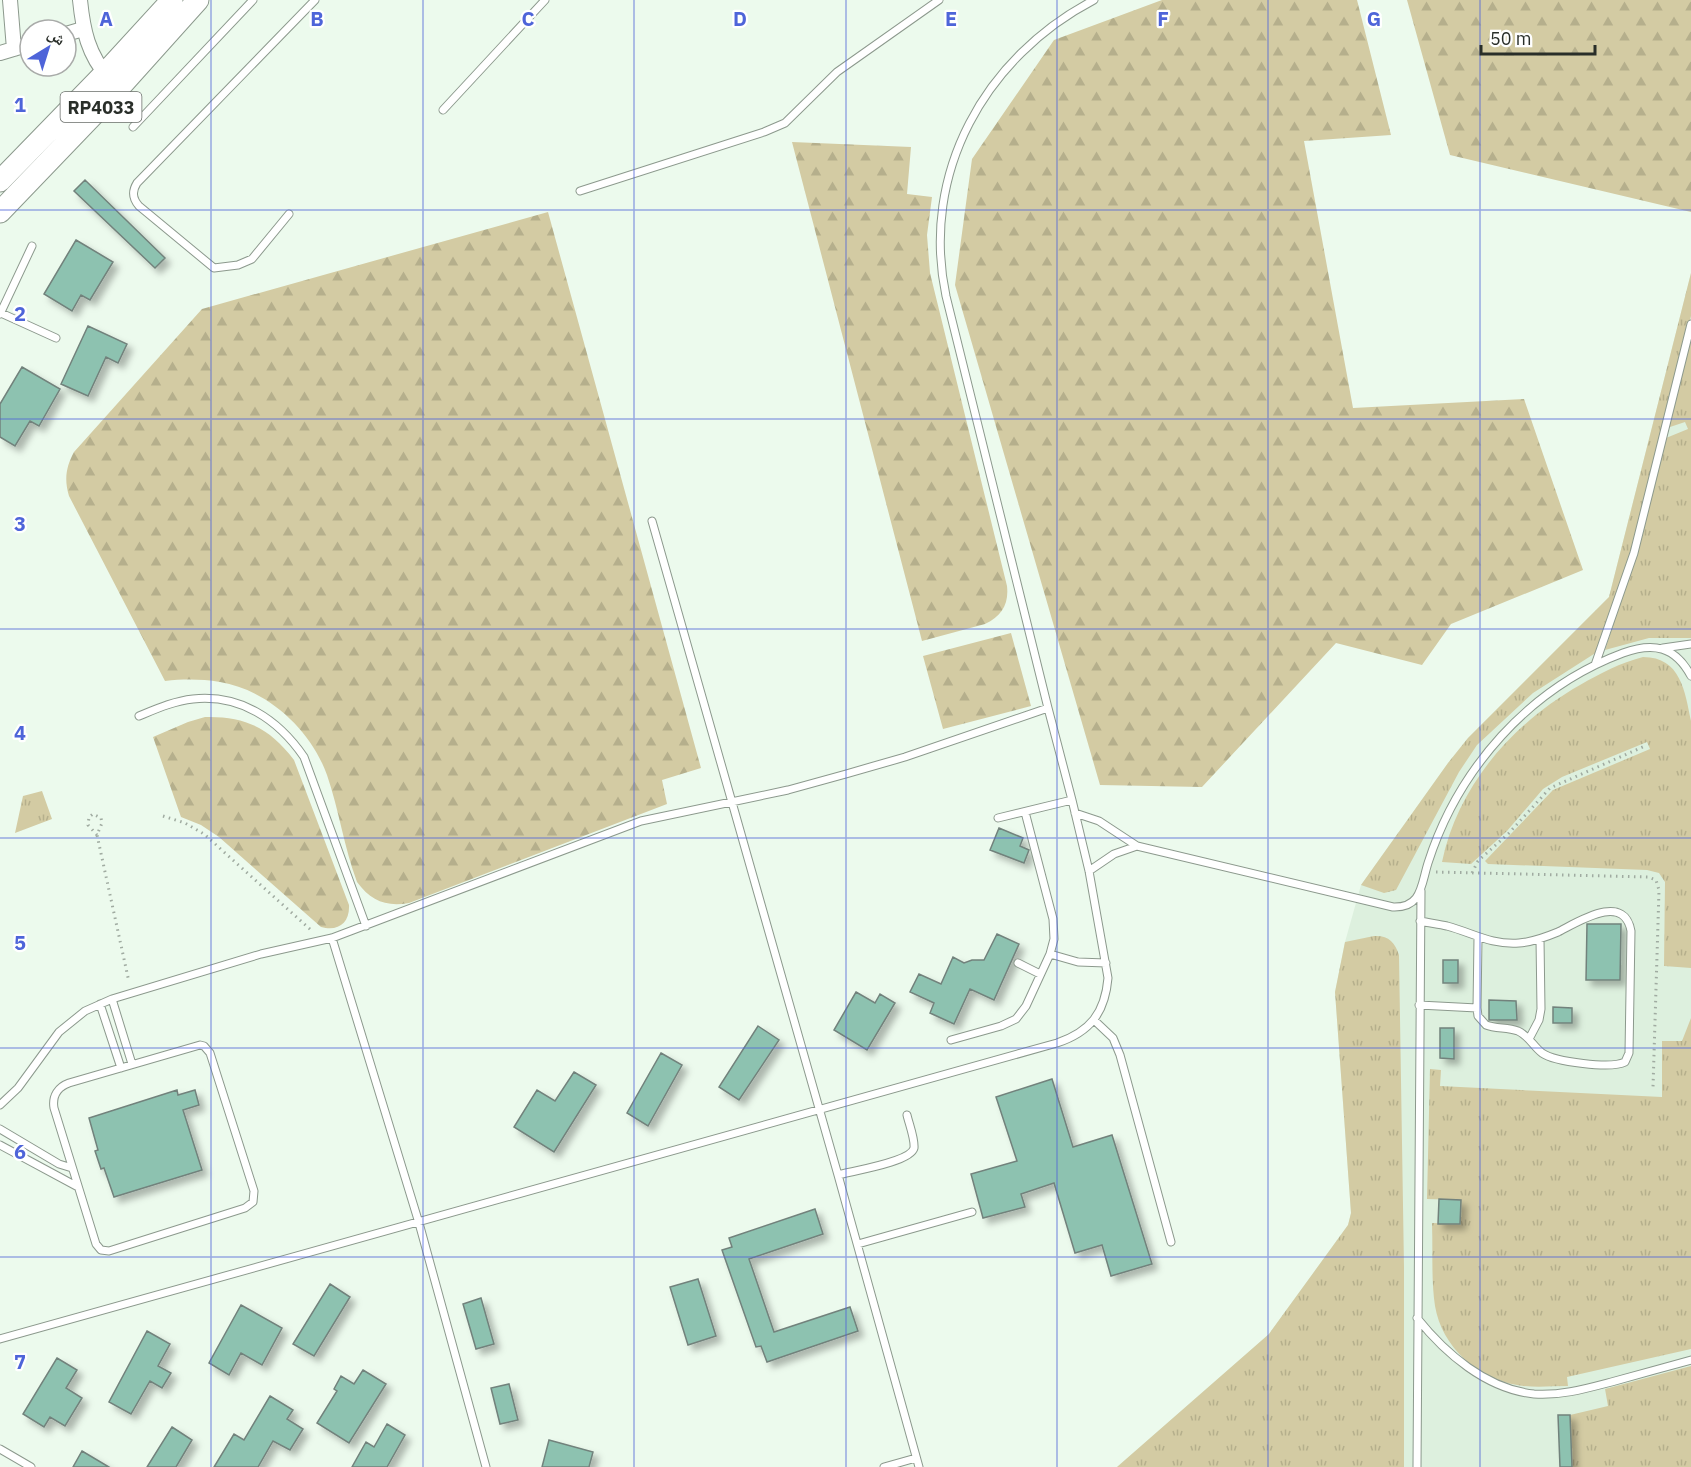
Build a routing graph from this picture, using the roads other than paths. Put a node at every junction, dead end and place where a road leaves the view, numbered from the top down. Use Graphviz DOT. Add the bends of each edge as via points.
graph roads {
  1 [pos="10,0"];
  2 [pos="80,0"];
  3 [pos="253,0"];
  4 [pos="315,0"];
  5 [pos="544,0"];
  6 [pos="939,0"];
  7 [pos="1094,0"];
  8 [pos="179,3"];
  9 [pos="83,29"];
  10 [pos="78,30"];
  11 [pos="18,48"];
  12 [pos="14,49"];
  13 [pos="0,53"];
  14 [pos="112,81"];
  15 [pos="443,110"];
  16 [pos="133,127"];
  17 [pos="0,181"];
  18 [pos="580,191"];
  19 [pos="0,212"];
  20 [pos="290,214"];
  21 [pos="32,246"];
  22 [pos="0,314"];
  23 [pos="1691,324"];
  24 [pos="56,338"];
  25 [pos="652,521"];
  26 [pos="1691,645"];
  27 [pos="1664,648"];
  28 [pos="1595,665"];
  29 [pos="1691,676"];
  30 [pos="1048,708"];
  31 [pos="139,716"];
  32 [pos="1072,800"];
  33 [pos="732,802"];
  34 [pos="1025,812"];
  35 [pos="1075,813"];
  36 [pos="998,818"];
  37 [pos="1137,846"];
  38 [pos="1089,871"];
  39 [pos="1421,891"];
  40 [pos="1420,921"];
  41 [pos="366,926"];
  42 [pos="332,938"];
  43 [pos="1478,938"];
  44 [pos="1540,939"];
  45 [pos="1050,954"];
  46 [pos="1018,963"];
  47 [pos="1106,963"];
  48 [pos="1040,974"];
  49 [pos="112,999"];
  50 [pos="100,1004"];
  51 [pos="1419,1005"];
  52 [pos="1477,1008"];
  53 [pos="1094,1020"];
  54 [pos="1529,1039"];
  55 [pos="951,1040"];
  56 [pos="132,1064"];
  57 [pos="121,1068"];
  58 [pos="0,1105"];
  59 [pos="820,1110"];
  60 [pos="907,1115"];
  61 [pos="0,1129"];
  62 [pos="0,1144"];
  63 [pos="72,1168"];
  64 [pos="838,1175"];
  65 [pos="78,1187"];
  66 [pos="972,1212"];
  67 [pos="419,1223"];
  68 [pos="1171,1242"];
  69 [pos="858,1244"];
  70 [pos="1417,1318"];
  71 [pos="0,1339"];
  72 [pos="1691,1360"];
  73 [pos="0,1449"];
  74 [pos="916,1458"];
  75 [pos="31,1467"];
  76 [pos="486,1467"];
  77 [pos="884,1467"];
  78 [pos="919,1467"];
  79 [pos="1417,1467"];
  1 -- 12 [label="street"];
  2 -- 9 [label="street"];
  3 -- 16 [label="lane"];
  4 -- 20 [label="lane" via="136,183 133,191 139,206 214,268 252,259"];
  5 -- 15 [label="lane"];
  6 -- 18 [label="lane" via="837,72 785,123"];
  7 -- 30 [label="lane" via="1038,36 1008,65 983,99 957,154 945,193 939,234 946,296"];
  8 -- 14 [label="main road, RP4033"];
  9 -- 10 [label="street"];
  9 -- 14 [label="street" via="91,52"];
  11 -- 12 [label="street"];
  12 -- 13 [label="street"];
  14 -- 17 [label="main road, RP4033"];
  14 -- 19 [label="main road, RP4033"];
  21 -- 22 [label="lane"];
  22 -- 24 [label="lane"];
  23 -- 28 [label="lane" via="1634,553"];
  25 -- 33 [label="lane"];
  26 -- 27 [label="lane"];
  27 -- 28 [label="lane" via="1639,647"];
  27 -- 29 [label="lane" via="1686,666"];
  28 -- 39 [label="lane" via="1539,701 1486,752 1446,819 1431,853"];
  30 -- 32 [label="lane"];
  30 -- 33 [label="lane" via="876,766"];
  31 -- 41 [label="lane" via="192,699 214,699 257,711 275,723 304,757"];
  32 -- 34 [label="lane"];
  32 -- 35 [label="lane"];
  33 -- 41 [label="lane" via="641,820"];
  33 -- 59 [label="lane"];
  34 -- 36 [label="lane"];
  34 -- 45 [label="lane" via="1053,919"];
  35 -- 37 [label="lane" via="1099,821"];
  35 -- 38 [label="lane"];
  37 -- 38 [label="lane" via="1114,854"];
  37 -- 39 [label="lane" via="1393,907 1410,904"];
  38 -- 47 [label="lane"];
  39 -- 40 [label="lane"];
  40 -- 43 [label="lane"];
  40 -- 51 [label="lane"];
  41 -- 42 [label="lane"];
  42 -- 49 [label="lane" via="279,949"];
  42 -- 67 [label="lane"];
  43 -- 44 [label="lane" via="1509,943"];
  43 -- 52 [label="lane"];
  44 -- 54 [label="lane" via="1541,1009"];
  44 -- 54 [label="lane" via="1600,912 1625,916 1631,931 1629,1053 1620,1065 1560,1061 1542,1053"];
  45 -- 47 [label="lane" via="1078,962"];
  45 -- 48 [label="lane"];
  46 -- 48 [label="lane"];
  47 -- 53 [label="lane" via="1107,993"];
  48 -- 55 [label="lane" via="1016,1019"];
  49 -- 50 [label="lane"];
  49 -- 56 [label="lane"];
  50 -- 57 [label="lane"];
  50 -- 58 [label="lane" via="59,1032 18,1088"];
  51 -- 52 [label="lane"];
  51 -- 70 [label="lane"];
  52 -- 54 [label="lane" via="1486,1025 1516,1030"];
  53 -- 59 [label="lane" via="1071,1039 1057,1044"];
  53 -- 68 [label="lane" via="1113,1038 1120,1055"];
  56 -- 57 [label="lane"];
  56 -- 65 [label="lane" via="195,1046 208,1049 254,1191 253,1202 245,1208 105,1251 96,1244"];
  57 -- 63 [label="lane" via="64,1085 56,1092 54,1108"];
  59 -- 64 [label="lane"];
  59 -- 67 [label="lane"];
  60 -- 64 [label="lane" via="914,1149 911,1154"];
  61 -- 63 [label="lane"];
  62 -- 65 [label="lane"];
  63 -- 65 [label="lane"];
  64 -- 69 [label="lane"];
  66 -- 69 [label="lane"];
  67 -- 71 [label="lane"];
  67 -- 76 [label="lane"];
  69 -- 74 [label="lane"];
  70 -- 72 [label="lane" via="1470,1369 1502,1386 1526,1393 1575,1391"];
  70 -- 79 [label="lane"];
  73 -- 75 [label="lane"];
  74 -- 77 [label="lane"];
  74 -- 78 [label="lane"];
}
